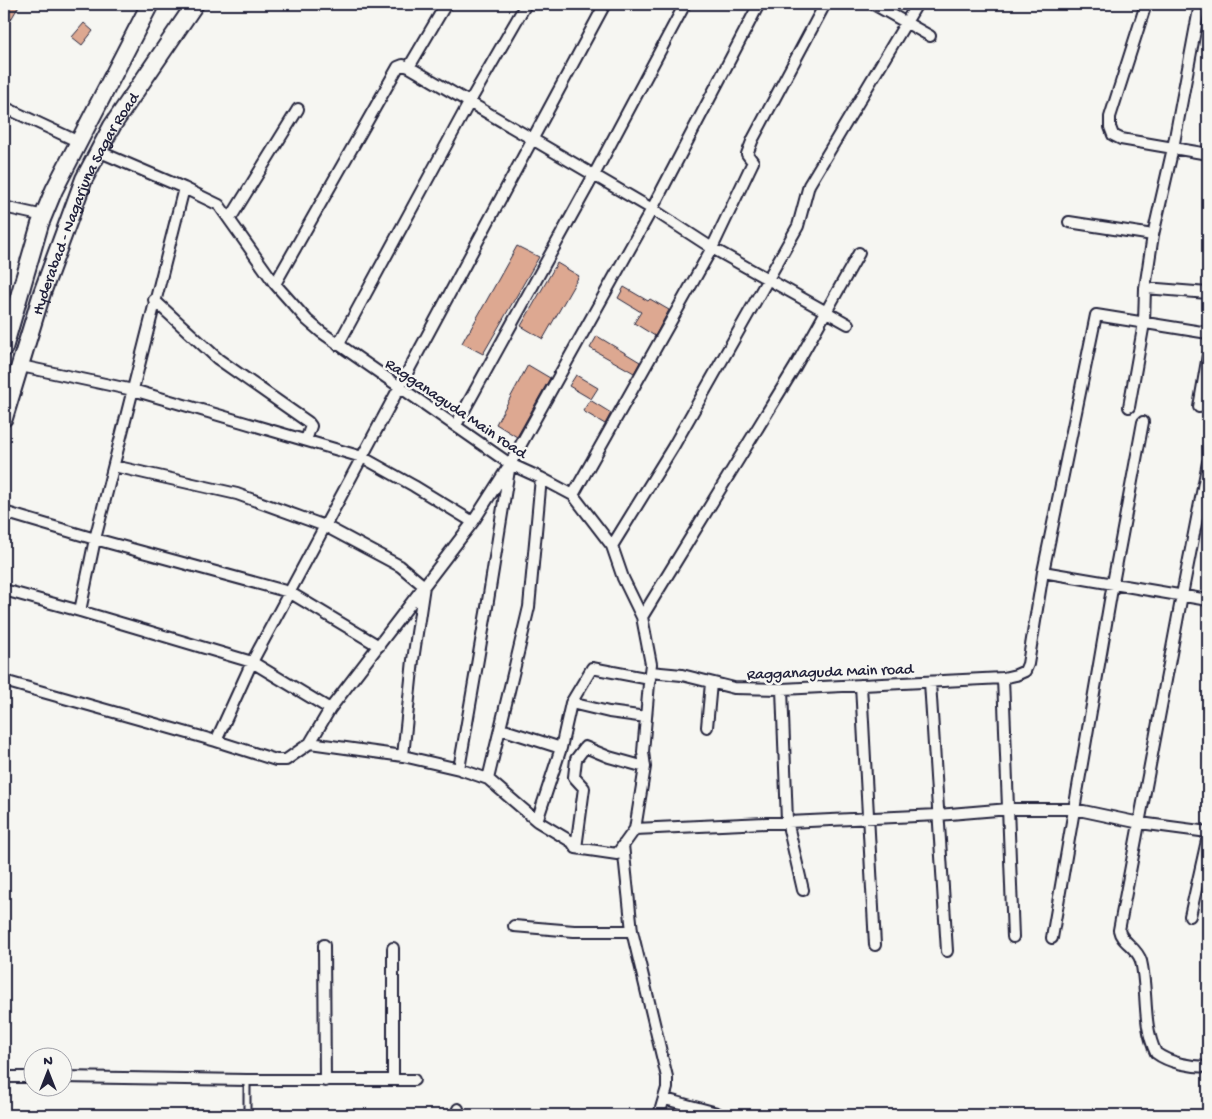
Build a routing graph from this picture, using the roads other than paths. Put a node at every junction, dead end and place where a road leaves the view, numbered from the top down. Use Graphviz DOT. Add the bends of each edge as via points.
graph roads {
  1 [pos="150,4"];
  2 [pos="195,4"];
  3 [pos="446,4"];
  4 [pos="526,4"];
  5 [pos="604,4"];
  6 [pos="685,4"];
  7 [pos="759,4"];
  8 [pos="826,4"];
  9 [pos="873,4"];
  10 [pos="917,4"];
  11 [pos="1146,4"];
  12 [pos="1200,4"];
  13 [pos="906,23"];
  14 [pos="930,36"];
  15 [pos="409,67"];
  16 [pos="469,103"];
  17 [pos="4,107"];
  18 [pos="298,110"];
  19 [pos="532,139"];
  20 [pos="79,142"];
  21 [pos="1173,148"];
  22 [pos="98,151"];
  23 [pos="1208,154"];
  24 [pos="594,175"];
  25 [pos="184,188"];
  26 [pos="4,207"];
  27 [pos="652,209"];
  28 [pos="44,216"];
  29 [pos="230,219"];
  30 [pos="1069,222"];
  31 [pos="1153,235"];
  32 [pos="712,248"];
  33 [pos="859,253"];
  34 [pos="767,279"];
  35 [pos="275,284"];
  36 [pos="1145,288"];
  37 [pos="1208,293"];
  38 [pos="154,300"];
  39 [pos="825,312"];
  40 [pos="1144,323"];
  41 [pos="848,324"];
  42 [pos="1208,333"];
  43 [pos="338,345"];
  44 [pos="4,348"];
  45 [pos="1208,355"];
  46 [pos="20,366"];
  47 [pos="400,386"];
  48 [pos="133,390"];
  49 [pos="1129,407"];
  50 [pos="1199,407"];
  51 [pos="4,418"];
  52 [pos="1143,422"];
  53 [pos="456,425"];
  54 [pos="306,440"];
  55 [pos="362,456"];
  56 [pos="1208,462"];
  57 [pos="510,464"];
  58 [pos="114,466"];
  59 [pos="541,478"];
  60 [pos="573,496"];
  61 [pos="4,512"];
  62 [pos="473,522"];
  63 [pos="325,526"];
  64 [pos="95,539"];
  65 [pos="612,546"];
  66 [pos="1043,572"];
  67 [pos="1113,583"];
  68 [pos="424,586"];
  69 [pos="4,590"];
  70 [pos="289,592"];
  71 [pos="1182,595"];
  72 [pos="1208,600"];
  73 [pos="80,611"];
  74 [pos="642,617"];
  75 [pos="379,646"];
  76 [pos="252,662"];
  77 [pos="650,676"];
  78 [pos="1003,678"];
  79 [pos="4,681"];
  80 [pos="930,682"];
  81 [pos="712,683"];
  82 [pos="861,685"];
  83 [pos="782,689"];
  84 [pos="572,703"];
  85 [pos="330,709"];
  86 [pos="646,718"];
  87 [pos="707,727"];
  88 [pos="501,729"];
  89 [pos="216,741"];
  90 [pos="310,743"];
  91 [pos="561,748"];
  92 [pos="403,756"];
  93 [pos="645,767"];
  94 [pos="459,769"];
  95 [pos="488,779"];
  96 [pos="1009,809"];
  97 [pos="1074,809"];
  98 [pos="938,815"];
  99 [pos="867,818"];
  100 [pos="537,821"];
  101 [pos="787,821"];
  102 [pos="1140,823"];
  103 [pos="635,829"];
  104 [pos="1208,832"];
  105 [pos="1208,836"];
  106 [pos="623,845"];
  107 [pos="576,848"];
  108 [pos="803,890"];
  109 [pos="1190,916"];
  110 [pos="514,926"];
  111 [pos="632,931"];
  112 [pos="1013,937"];
  113 [pos="1052,938"];
  114 [pos="324,945"];
  115 [pos="874,945"];
  116 [pos="393,948"];
  117 [pos="946,950"];
  118 [pos="1208,1067"];
  119 [pos="4,1076"];
  120 [pos="22,1077"];
  121 [pos="72,1077"];
  122 [pos="246,1080"];
  123 [pos="394,1080"];
  124 [pos="414,1080"];
  125 [pos="325,1081"];
  126 [pos="665,1099"];
  127 [pos="247,1115"];
  128 [pos="659,1115"];
  129 [pos="720,1115"];
  1 -- 20 [label="main road, Hyderabad - Nagarjuna Sagar Road"];
  2 -- 22 [label="main road, Hyderabad - Nagarjuna Sagar Road"];
  3 -- 15 [label="street"];
  4 -- 16 [label="street"];
  5 -- 19 [label="street"];
  6 -- 24 [label="street"];
  7 -- 27 [label="street"];
  8 -- 32 [label="street" via="753,139 747,154 753,162"];
  9 -- 13 [label="street"];
  10 -- 13 [label="street"];
  11 -- 21 [label="street" via="1110,117 1110,127 1113,135 1122,139"];
  12 -- 21 [label="street"];
  13 -- 14 [label="street"];
  13 -- 34 [label="street" via="809,185 798,226"];
  15 -- 16 [label="street"];
  15 -- 35 [label="street" via="398,67"];
  16 -- 19 [label="street"];
  16 -- 43 [label="street"];
  17 -- 20 [label="street"];
  18 -- 29 [label="street"];
  19 -- 24 [label="street"];
  19 -- 47 [label="street"];
  20 -- 28 [label="main road, Hyderabad - Nagarjuna Sagar Road"];
  21 -- 23 [label="street"];
  21 -- 31 [label="street"];
  22 -- 25 [label="street, Ragganaguda Main road"];
  22 -- 46 [label="main road, Hyderabad - Nagarjuna Sagar Road" via="64,230"];
  24 -- 27 [label="street"];
  24 -- 53 [label="street"];
  25 -- 29 [label="street, Ragganaguda Main road" via="219,205"];
  25 -- 38 [label="street"];
  26 -- 28 [label="street"];
  27 -- 32 [label="street"];
  27 -- 57 [label="street"];
  28 -- 44 [label="main road, Hyderabad - Nagarjuna Sagar Road"];
  29 -- 35 [label="street, Ragganaguda Main road"];
  30 -- 31 [label="street"];
  31 -- 36 [label="street"];
  32 -- 34 [label="street"];
  32 -- 60 [label="street"];
  33 -- 39 [label="street"];
  34 -- 39 [label="street"];
  34 -- 65 [label="street"];
  35 -- 43 [label="street, Ragganaguda Main road" via="307,320"];
  36 -- 37 [label="street"];
  36 -- 40 [label="street"];
  38 -- 48 [label="street"];
  38 -- 54 [label="street" via="218,359 308,422 311,426"];
  39 -- 41 [label="street"];
  39 -- 74 [label="street" via="795,367"];
  40 -- 42 [label="street"];
  40 -- 49 [label="street"];
  40 -- 66 [label="street" via="1096,315"];
  43 -- 47 [label="street, Ragganaguda Main road"];
  45 -- 50 [label="street"];
  46 -- 48 [label="street"];
  46 -- 51 [label="main road, Hyderabad - Nagarjuna Sagar Road"];
  47 -- 53 [label="street, Ragganaguda Main road"];
  47 -- 55 [label="street"];
  48 -- 54 [label="street"];
  48 -- 58 [label="street"];
  52 -- 67 [label="street"];
  53 -- 57 [label="street, Ragganaguda Main road"];
  54 -- 55 [label="street"];
  55 -- 62 [label="street"];
  55 -- 63 [label="street"];
  56 -- 71 [label="street"];
  57 -- 59 [label="street, Ragganaguda Main road"];
  57 -- 62 [label="street"];
  57 -- 94 [label="street"];
  58 -- 63 [label="street" via="237,494"];
  58 -- 64 [label="street"];
  59 -- 60 [label="street, Ragganaguda Main road"];
  59 -- 88 [label="street" via="529,607"];
  60 -- 65 [label="street, Ragganaguda Main road"];
  61 -- 64 [label="street"];
  62 -- 68 [label="street"];
  63 -- 68 [label="street" via="400,566"];
  63 -- 70 [label="street"];
  64 -- 70 [label="street"];
  64 -- 73 [label="street"];
  65 -- 74 [label="street, Ragganaguda Main road"];
  66 -- 67 [label="street"];
  66 -- 78 [label="street, Ragganaguda Main road" via="1028,664 1025,671"];
  67 -- 71 [label="street"];
  67 -- 97 [label="street"];
  68 -- 75 [label="street"];
  68 -- 92 [label="street"];
  69 -- 73 [label="street"];
  70 -- 75 [label="street"];
  70 -- 76 [label="street"];
  71 -- 72 [label="street"];
  71 -- 102 [label="street"];
  73 -- 76 [label="street"];
  74 -- 77 [label="street, Ragganaguda Main road" via="651,664"];
  75 -- 85 [label="street"];
  76 -- 85 [label="street"];
  76 -- 89 [label="street"];
  77 -- 81 [label="street, Ragganaguda Main road" via="682,675"];
  77 -- 84 [label="street" via="592,668"];
  77 -- 86 [label="street"];
  78 -- 80 [label="street, Ragganaguda Main road"];
  78 -- 96 [label="street"];
  79 -- 89 [label="street"];
  80 -- 82 [label="street, Ragganaguda Main road"];
  80 -- 98 [label="street"];
  81 -- 83 [label="street, Ragganaguda Main road" via="734,688"];
  81 -- 87 [label="street"];
  82 -- 83 [label="street, Ragganaguda Main road"];
  82 -- 99 [label="street"];
  83 -- 101 [label="street"];
  84 -- 86 [label="street"];
  84 -- 91 [label="street"];
  85 -- 90 [label="street"];
  86 -- 93 [label="street"];
  88 -- 91 [label="street"];
  88 -- 95 [label="street"];
  89 -- 90 [label="street" via="276,760 286,760"];
  90 -- 92 [label="street"];
  91 -- 100 [label="street"];
  92 -- 94 [label="street"];
  93 -- 103 [label="street"];
  93 -- 107 [label="street" via="584,747 576,759 574,778 584,788"];
  94 -- 95 [label="street"];
  95 -- 100 [label="street"];
  96 -- 97 [label="street"];
  96 -- 98 [label="street"];
  96 -- 112 [label="street"];
  97 -- 102 [label="street"];
  97 -- 113 [label="street"];
  98 -- 99 [label="street"];
  98 -- 117 [label="street"];
  99 -- 101 [label="street"];
  99 -- 115 [label="street"];
  100 -- 107 [label="street" via="572,842"];
  101 -- 103 [label="street"];
  101 -- 108 [label="street"];
  102 -- 104 [label="street"];
  102 -- 118 [label="street" via="1119,933 1139,957 1150,1036 1156,1052 1174,1061"];
  103 -- 106 [label="street"];
  105 -- 109 [label="street"];
  106 -- 107 [label="street" via="617,854"];
  106 -- 111 [label="street"];
  110 -- 111 [label="street"];
  111 -- 126 [label="street" via="667,1077"];
  114 -- 125 [label="street"];
  116 -- 123 [label="street"];
  119 -- 120 [label="street"];
  121 -- 122 [label="street"];
  122 -- 125 [label="street"];
  122 -- 127 [label="lane"];
  123 -- 124 [label="street"];
  123 -- 125 [label="street"];
  126 -- 128 [label="street"];
  126 -- 129 [label="street"];
}
